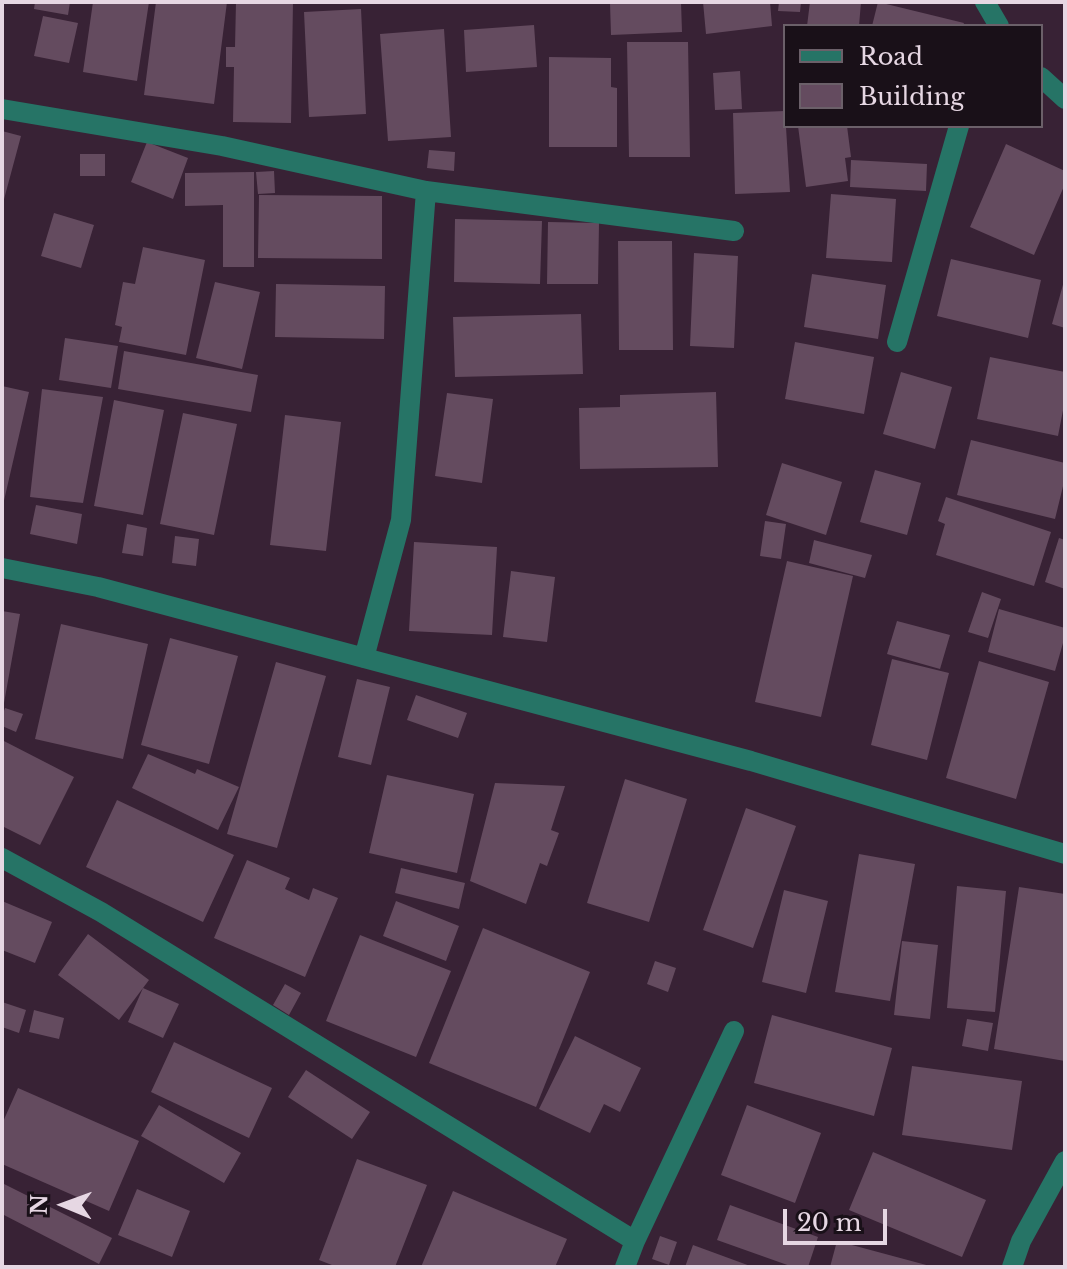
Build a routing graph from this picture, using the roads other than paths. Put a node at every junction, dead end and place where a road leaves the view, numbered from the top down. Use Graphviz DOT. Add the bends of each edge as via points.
graph roads {
  1 [pos="1043,79"];
  2 [pos="1065,99"];
  3 [pos="2,109"];
  4 [pos="958,128"];
  5 [pos="426,191"];
  6 [pos="734,231"];
  7 [pos="897,342"];
  8 [pos="2,568"];
  9 [pos="364,658"];
  10 [pos="1065,854"];
  11 [pos="2,858"];
  12 [pos="734,1031"];
  13 [pos="1065,1161"];
  14 [pos="635,1241"];
  15 [pos="625,1267"];
  16 [pos="1012,1267"];
  1 -- 2 [label="street"];
  3 -- 5 [label="street" via="222,146"];
  4 -- 7 [label="street"];
  5 -- 6 [label="street"];
  5 -- 9 [label="street" via="401,520"];
  8 -- 9 [label="street" via="98,587"];
  9 -- 10 [label="street" via="751,761"];
  11 -- 14 [label="street" via="101,912"];
  12 -- 14 [label="street"];
  13 -- 16 [label="street"];
  14 -- 15 [label="street"];
}
